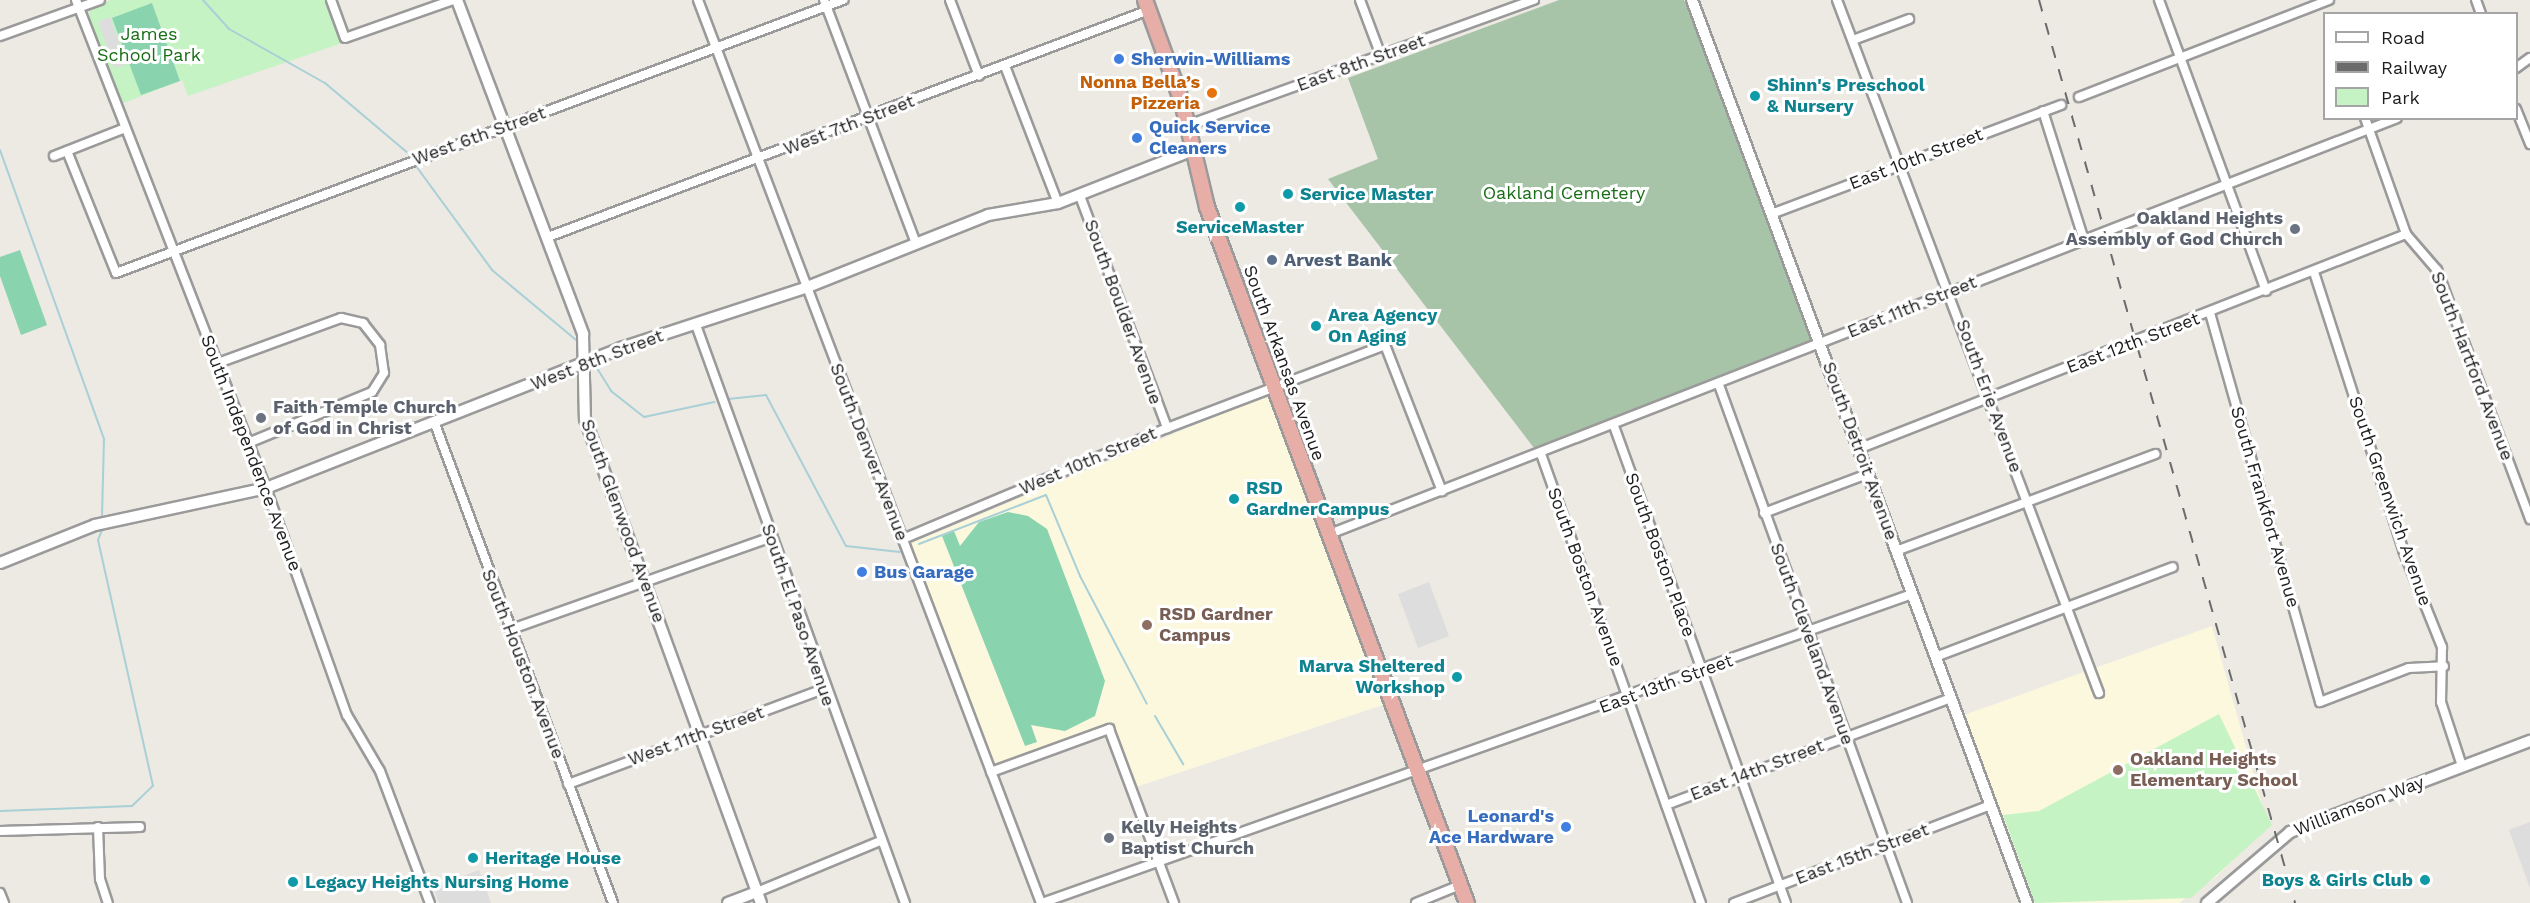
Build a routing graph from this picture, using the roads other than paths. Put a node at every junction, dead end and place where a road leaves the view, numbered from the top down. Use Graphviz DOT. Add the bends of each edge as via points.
graph roads {
  1 [pos="100,0"];
  2 [pos="331,0"];
  3 [pos="453,0"];
  4 [pos="457,0"];
  5 [pos="698,0"];
  6 [pos="843,0"];
  7 [pos="950,0"];
  8 [pos="1360,0"];
  9 [pos="1534,0"];
  10 [pos="1692,0"];
  11 [pos="1837,0"];
  12 [pos="2159,0"];
  13 [pos="2324,1"];
  14 [pos="1520,2"];
  15 [pos="826,3"];
  16 [pos="78,4"];
  17 [pos="1147,5"];
  18 [pos="1909,19"];
  19 [pos="0,36"];
  20 [pos="1853,40"];
  21 [pos="717,49"];
  22 [pos="1381,56"];
  23 [pos="2182,57"];
  24 [pos="2530,58"];
  25 [pos="1005,66"];
  26 [pos="2518,67"];
  27 [pos="979,76"];
  28 [pos="2079,97"];
  29 [pos="2061,105"];
  30 [pos="2043,111"];
  31 [pos="2518,112"];
  32 [pos="869,118"];
  33 [pos="2366,120"];
  34 [pos="2392,120"];
  35 [pos="506,125"];
  36 [pos="1188,125"];
  37 [pos="125,128"];
  38 [pos="2369,129"];
  39 [pos="2530,144"];
  40 [pos="1193,150"];
  41 [pos="67,151"];
  42 [pos="54,156"];
  43 [pos="757,160"];
  44 [pos="1901,164"];
  45 [pos="2227,184"];
  46 [pos="1080,195"];
  47 [pos="1058,203"];
  48 [pos="1771,214"];
  49 [pos="2406,234"];
  50 [pos="548,237"];
  51 [pos="2084,240"];
  52 [pos="916,244"];
  53 [pos="173,250"];
  54 [pos="2314,272"];
  55 [pos="805,288"];
  56 [pos="1950,291"];
  57 [pos="2266,291"];
  58 [pos="2210,313"];
  59 [pos="696,325"];
  60 [pos="1820,345"];
  61 [pos="218,363"];
  62 [pos="583,364"];
  63 [pos="1719,385"];
  64 [pos="1274,388"];
  65 [pos="1990,398"];
  66 [pos="435,424"];
  67 [pos="1614,426"];
  68 [pos="1167,428"];
  69 [pos="248,442"];
  70 [pos="1858,449"];
  71 [pos="1542,454"];
  72 [pos="2155,454"];
  73 [pos="1868,474"];
  74 [pos="266,488"];
  75 [pos="1442,491"];
  76 [pos="2028,502"];
  77 [pos="1764,513"];
  78 [pos="2530,519"];
  79 [pos="1327,535"];
  80 [pos="771,537"];
  81 [pos="903,539"];
  82 [pos="1896,551"];
  83 [pos="0,563"];
  84 [pos="2173,567"];
  85 [pos="645,583"];
  86 [pos="1912,594"];
  87 [pos="2067,607"];
  88 [pos="509,630"];
  89 [pos="1809,633"];
  90 [pos="1935,657"];
  91 [pos="2444,666"];
  92 [pos="1702,671"];
  93 [pos="824,689"];
  94 [pos="2099,693"];
  95 [pos="1628,698"];
  96 [pos="1950,698"];
  97 [pos="699,735"];
  98 [pos="1846,737"];
  99 [pos="2530,741"];
  100 [pos="2462,766"];
  101 [pos="1418,770"];
  102 [pos="991,772"];
  103 [pos="1739,777"];
  104 [pos="568,784"];
  105 [pos="1666,805"];
  106 [pos="1990,805"];
  107 [pos="98,827"];
  108 [pos="140,827"];
  109 [pos="0,831"];
  110 [pos="880,841"];
  111 [pos="1884,846"];
  112 [pos="1158,861"];
  113 [pos="1460,885"];
  114 [pos="1780,886"];
  115 [pos="0,893"];
  116 [pos="759,898"];
  117 [pos="4,903"];
  118 [pos="108,903"];
  119 [pos="430,903"];
  120 [pos="613,903"];
  121 [pos="728,903"];
  122 [pos="904,903"];
  123 [pos="1041,903"];
  124 [pos="1174,903"];
  125 [pos="1416,903"];
  126 [pos="1467,903"];
  127 [pos="1701,903"];
  128 [pos="1734,903"];
  129 [pos="1786,903"];
  130 [pos="1907,903"];
  131 [pos="2027,903"];
  132 [pos="2207,903"];
  1 -- 16 [label="street"];
  2 -- 3 [label="street" via="345,38"];
  4 -- 35 [label="street, South Glenwood Avenue"];
  5 -- 21 [label="street, South Denver Avenue"];
  6 -- 15 [label="street, West 6th Street"];
  7 -- 27 [label="street"];
  8 -- 22 [label="street"];
  9 -- 14 [label="street, East 8th Street"];
  10 -- 48 [label="street, South Detroit Avenue"];
  11 -- 20 [label="street, South Erie Avenue"];
  12 -- 23 [label="street"];
  13 -- 23 [label="street"];
  14 -- 22 [label="street, East 8th Street"];
  15 -- 21 [label="street, West 6th Street"];
  15 -- 32 [label="street"];
  16 -- 19 [label="street"];
  16 -- 37 [label="street, South Independence Avenue"];
  17 -- 25 [label="street, West 7th Street"];
  17 -- 36 [label="highway, South Arkansas Avenue"];
  18 -- 20 [label="street"];
  20 -- 44 [label="street, South Erie Avenue"];
  21 -- 35 [label="street, West 6th Street"];
  21 -- 43 [label="street, South Denver Avenue"];
  22 -- 36 [label="street, East 8th Street"];
  23 -- 28 [label="street"];
  23 -- 45 [label="street"];
  24 -- 26 [label="street"];
  25 -- 27 [label="street, West 7th Street"];
  25 -- 47 [label="street"];
  27 -- 32 [label="street, West 7th Street"];
  29 -- 30 [label="street, East 10th Street"];
  30 -- 44 [label="street, East 10th Street"];
  30 -- 51 [label="street"];
  31 -- 39 [label="street"];
  32 -- 43 [label="street, West 7th Street"];
  32 -- 52 [label="street"];
  33 -- 38 [label="street, South Hartford Avenue"];
  34 -- 38 [label="street, East 11th Street"];
  35 -- 50 [label="street, South Glenwood Avenue"];
  35 -- 53 [label="street, West 6th Street"];
  36 -- 40 [label="highway, South Arkansas Avenue"];
  37 -- 41 [label="street"];
  37 -- 53 [label="street, South Independence Avenue"];
  38 -- 45 [label="street, East 11th Street"];
  38 -- 49 [label="street, South Hartford Avenue"];
  40 -- 46 [label="street, West 8th Street"];
  40 -- 64 [label="highway, South Arkansas Avenue" via="1207,207"];
  41 -- 42 [label="street"];
  41 -- 53 [label="street, West 6th Street" via="116,273"];
  43 -- 50 [label="street, West 7th Street"];
  43 -- 55 [label="street, South Denver Avenue"];
  44 -- 48 [label="street, East 10th Street"];
  44 -- 56 [label="street, South Erie Avenue"];
  45 -- 51 [label="street, East 11th Street"];
  45 -- 57 [label="street"];
  46 -- 47 [label="street, West 8th Street"];
  46 -- 68 [label="street, South Boulder Avenue"];
  47 -- 52 [label="street, West 8th Street" via="988,215"];
  48 -- 60 [label="street, South Detroit Avenue"];
  49 -- 54 [label="street, East 12th Street"];
  49 -- 78 [label="street, South Hartford Avenue" via="2437,270"];
  50 -- 62 [label="street, South Glenwood Avenue" via="583,334"];
  51 -- 56 [label="street, East 11th Street"];
  52 -- 55 [label="street, West 8th Street"];
  53 -- 61 [label="street, South Independence Avenue"];
  54 -- 57 [label="street, East 12th Street"];
  54 -- 91 [label="street, South Greenwich Avenue" via="2403,550 2442,647"];
  55 -- 59 [label="street, West 8th Street"];
  55 -- 81 [label="street, South Denver Avenue"];
  56 -- 60 [label="street, East 11th Street"];
  56 -- 65 [label="street, South Erie Avenue"];
  57 -- 58 [label="street, East 12th Street"];
  58 -- 65 [label="street, East 12th Street"];
  58 -- 91 [label="street, South Frankfort Avenue" via="2320,702 2409,668"];
  59 -- 62 [label="street, West 8th Street"];
  59 -- 80 [label="street, South El Paso Avenue"];
  60 -- 63 [label="street, East 11th Street"];
  60 -- 70 [label="street, South Detroit Avenue"];
  61 -- 69 [label="street, South Independence Avenue"];
  61 -- 69 [label="street" via="341,318 363,323 380,345 384,373 372,392"];
  62 -- 66 [label="street, West 8th Street"];
  62 -- 85 [label="street, South Glenwood Avenue" via="585,419"];
  63 -- 67 [label="street, East 11th Street"];
  63 -- 77 [label="street, South Cleveland Avenue"];
  64 -- 68 [label="street, West 10th Street"];
  64 -- 75 [label="street" via="1385,345"];
  64 -- 79 [label="highway, South Arkansas Avenue"];
  65 -- 70 [label="street, East 12th Street"];
  65 -- 76 [label="street, South Erie Avenue"];
  66 -- 74 [label="street, West 8th Street"];
  66 -- 88 [label="street, South Houston Avenue"];
  67 -- 71 [label="street, East 11th Street"];
  67 -- 92 [label="street, South Boston Place"];
  68 -- 81 [label="street, West 10th Street"];
  69 -- 74 [label="street, South Independence Avenue"];
  70 -- 73 [label="street, South Detroit Avenue"];
  71 -- 75 [label="street, East 11th Street"];
  71 -- 95 [label="street, South Boston Avenue"];
  72 -- 76 [label="street"];
  73 -- 77 [label="street"];
  73 -- 82 [label="street, South Detroit Avenue"];
  74 -- 83 [label="street, West 8th Street" via="95,525"];
  74 -- 119 [label="street, South Independence Avenue" via="347,715 380,771"];
  75 -- 79 [label="street, East 11th Street"];
  76 -- 82 [label="street"];
  76 -- 87 [label="street, South Erie Avenue"];
  77 -- 89 [label="street, South Cleveland Avenue"];
  79 -- 101 [label="highway, South Arkansas Avenue"];
  80 -- 85 [label="street"];
  80 -- 93 [label="street, South El Paso Avenue"];
  81 -- 102 [label="street, South Denver Avenue"];
  82 -- 86 [label="street, South Detroit Avenue"];
  84 -- 87 [label="street"];
  85 -- 88 [label="street"];
  85 -- 97 [label="street, South Glenwood Avenue"];
  86 -- 89 [label="street, East 13th Street"];
  86 -- 90 [label="street, South Detroit Avenue"];
  87 -- 90 [label="street"];
  87 -- 94 [label="street, South Erie Avenue"];
  88 -- 104 [label="street, South Houston Avenue"];
  89 -- 92 [label="street, East 13th Street"];
  89 -- 98 [label="street, South Cleveland Avenue"];
  90 -- 96 [label="street, South Detroit Avenue"];
  91 -- 100 [label="street, South Greenwich Avenue" via="2441,702"];
  92 -- 95 [label="street, East 13th Street"];
  92 -- 103 [label="street, South Boston Place"];
  93 -- 97 [label="street, West 11th Street"];
  93 -- 110 [label="street, South El Paso Avenue"];
  95 -- 101 [label="street, East 13th Street"];
  95 -- 105 [label="street, South Boston Avenue"];
  96 -- 98 [label="street, East 14th Street"];
  96 -- 106 [label="street, South Detroit Avenue"];
  97 -- 104 [label="street, West 11th Street"];
  97 -- 116 [label="street, South Glenwood Avenue"];
  98 -- 103 [label="street, East 14th Street"];
  98 -- 111 [label="street, South Cleveland Avenue"];
  99 -- 100 [label="street, Williamson Way"];
  100 -- 132 [label="street, Williamson Way" via="2290,832"];
  101 -- 112 [label="street, East 13th Street"];
  101 -- 113 [label="highway, South Arkansas Avenue"];
  102 -- 112 [label="street" via="1109,729"];
  102 -- 123 [label="street, South Denver Avenue"];
  103 -- 105 [label="street, East 14th Street"];
  103 -- 114 [label="street, South Boston Place"];
  104 -- 120 [label="street, South Houston Avenue"];
  105 -- 127 [label="street, South Boston Avenue"];
  106 -- 111 [label="street, East 15th Street"];
  106 -- 131 [label="street, South Detroit Avenue"];
  107 -- 108 [label="street"];
  107 -- 109 [label="street"];
  107 -- 118 [label="street" via="100,879"];
  110 -- 116 [label="street"];
  110 -- 122 [label="street, South El Paso Avenue"];
  111 -- 114 [label="street, East 15th Street"];
  111 -- 130 [label="street, South Cleveland Avenue"];
  112 -- 123 [label="street, East 13th Street"];
  112 -- 124 [label="street"];
  113 -- 125 [label="street"];
  113 -- 126 [label="highway, South Arkansas Avenue"];
  114 -- 128 [label="street, East 15th Street"];
  114 -- 129 [label="street, South Boston Place"];
  115 -- 117 [label="street"];
  116 -- 121 [label="street"];
}
